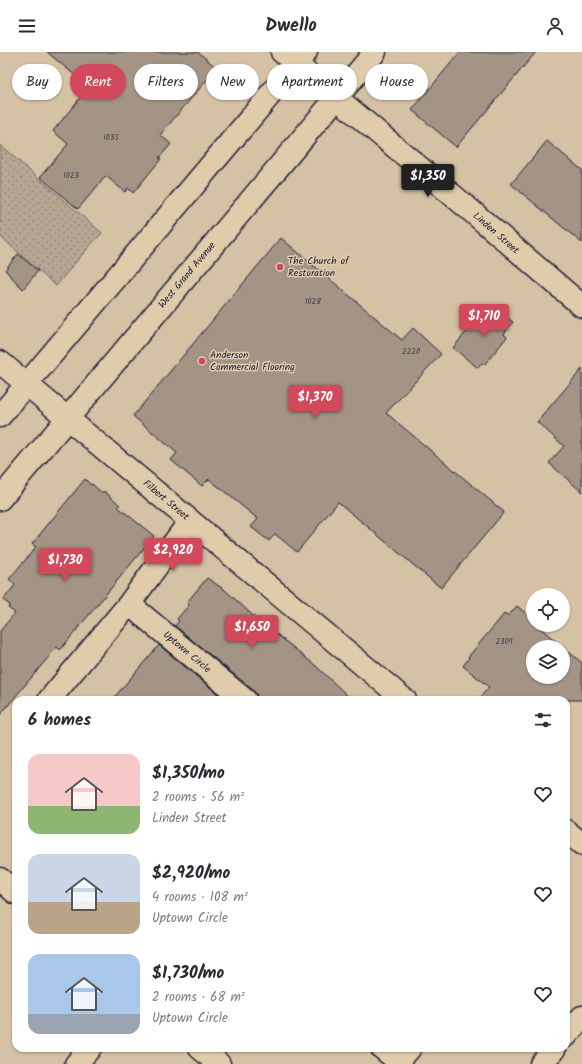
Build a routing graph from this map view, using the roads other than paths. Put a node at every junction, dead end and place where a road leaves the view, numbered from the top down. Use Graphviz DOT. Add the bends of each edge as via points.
graph roads {
  1 [pos="375,52"];
  2 [pos="294,56"];
  3 [pos="302,64"];
  4 [pos="357,74"];
  5 [pos="335,100"];
  6 [pos="339,100"];
  7 [pos="582,306"];
  8 [pos="0,362"];
  9 [pos="26,384"];
  10 [pos="0,416"];
  11 [pos="67,418"];
  12 [pos="0,499"];
  13 [pos="190,521"];
  14 [pos="129,604"];
  15 [pos="52,696"];
  16 [pos="240,696"];
  17 [pos="400,696"];
  18 [pos="570,834"];
  19 [pos="582,844"];
  20 [pos="0,879"];
  21 [pos="12,890"];
  22 [pos="582,1017"];
  23 [pos="570,1031"];
  24 [pos="86,1052"];
  25 [pos="205,1052"];
  26 [pos="552,1052"];
  27 [pos="76,1064"];
  28 [pos="219,1064"];
  29 [pos="541,1064"];
  1 -- 4 [label="street, West Grand Avenue"];
  2 -- 3 [label="street, Linden Street"];
  2 -- 9 [label="street"];
  5 -- 11 [label="street, West Grand Avenue"];
  6 -- 7 [label="street, Linden Street"];
  8 -- 9 [label="street, Filbert Street"];
  9 -- 10 [label="street"];
  9 -- 11 [label="street, Filbert Street"];
  11 -- 12 [label="street, West Grand Avenue"];
  11 -- 13 [label="street, Filbert Street"];
  13 -- 14 [label="street"];
  13 -- 17 [label="street, Filbert Street"];
  14 -- 15 [label="street"];
  14 -- 16 [label="street, Uptown Circle"];
  18 -- 19 [label="street"];
  20 -- 21 [label="street"];
  22 -- 23 [label="street"];
  24 -- 27 [label="street"];
  25 -- 28 [label="street"];
  26 -- 29 [label="street"];
}
